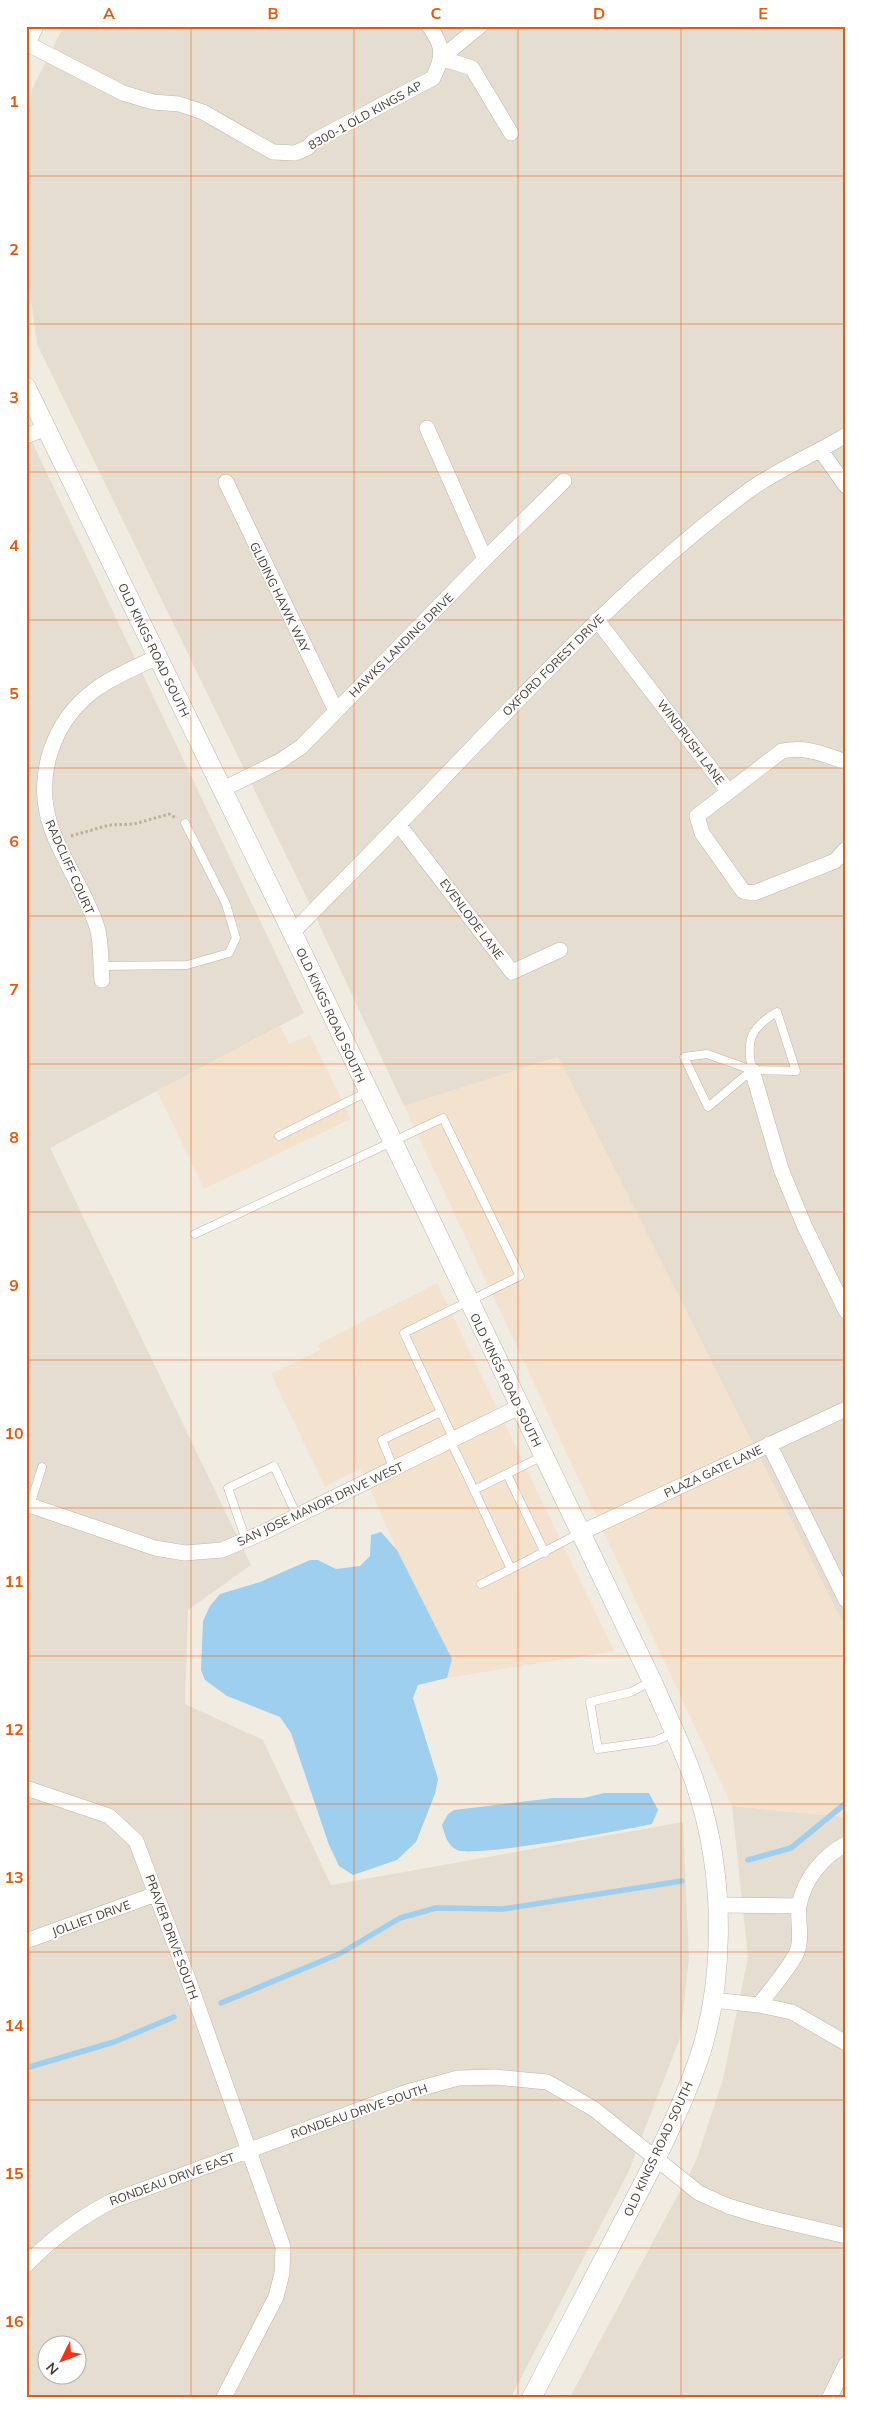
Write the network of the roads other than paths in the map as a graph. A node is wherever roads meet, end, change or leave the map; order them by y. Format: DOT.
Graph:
graph roads {
  1 [pos="34,26"];
  2 [pos="429,26"];
  3 [pos="480,26"];
  4 [pos="26,43"];
  5 [pos="442,58"];
  6 [pos="511,133"];
  7 [pos="26,387"];
  8 [pos="46,428"];
  9 [pos="427,428"];
  10 [pos="846,435"];
  11 [pos="26,436"];
  12 [pos="821,450"];
  13 [pos="564,481"];
  14 [pos="226,482"];
  15 [pos="846,486"];
  16 [pos="485,559"];
  17 [pos="597,620"];
  18 [pos="157,657"];
  19 [pos="336,711"];
  20 [pos="846,762"];
  21 [pos="222,789"];
  22 [pos="728,791"];
  23 [pos="185,823"];
  24 [pos="399,825"];
  25 [pos="846,849"];
  26 [pos="292,933"];
  27 [pos="560,950"];
  28 [pos="101,973"];
  29 [pos="752,1070"];
  30 [pos="367,1092"];
  31 [pos="279,1136"];
  32 [pos="392,1142"];
  33 [pos="196,1234"];
  34 [pos="468,1302"];
  35 [pos="846,1311"];
  36 [pos="519,1407"];
  37 [pos="846,1408"];
  38 [pos="441,1412"];
  39 [pos="453,1441"];
  40 [pos="769,1444"];
  41 [pos="543,1456"];
  42 [pos="42,1467"];
  43 [pos="394,1469"];
  44 [pos="507,1474"];
  45 [pos="474,1490"];
  46 [pos="28,1504"];
  47 [pos="297,1516"];
  48 [pos="580,1532"];
  49 [pos="246,1540"];
  50 [pos="545,1553"];
  51 [pos="512,1569"];
  52 [pos="481,1584"];
  53 [pos="846,1600"];
  54 [pos="652,1681"];
  55 [pos="675,1732"];
  56 [pos="26,1788"];
  57 [pos="846,1844"];
  58 [pos="156,1894"];
  59 [pos="717,1905"];
  60 [pos="800,1906"];
  61 [pos="26,1941"];
  62 [pos="712,2000"];
  63 [pos="760,2005"];
  64 [pos="846,2043"];
  65 [pos="249,2150"];
  66 [pos="656,2159"];
  67 [pos="846,2236"];
  68 [pos="26,2265"];
  69 [pos="846,2364"];
  70 [pos="224,2397"];
  71 [pos="532,2397"];
  72 [pos="830,2397"];
  1 -- 4 [label="street"];
  2 -- 5 [label="street"];
  3 -- 5 [label="street"];
  4 -- 5 [label="street, 8300-1 OLD KINGS AP"];
  5 -- 6 [label="street"];
  7 -- 8 [label="street, OLD KINGS ROAD SOUTH"];
  8 -- 11 [label="street"];
  8 -- 18 [label="street, OLD KINGS ROAD SOUTH"];
  9 -- 16 [label="street"];
  10 -- 12 [label="street, OXFORD FOREST DRIVE"];
  12 -- 15 [label="street"];
  12 -- 17 [label="street, OXFORD FOREST DRIVE"];
  13 -- 16 [label="street, HAWKS LANDING DRIVE"];
  14 -- 19 [label="street, GLIDING HAWK WAY"];
  16 -- 19 [label="street, HAWKS LANDING DRIVE"];
  17 -- 22 [label="street, WINDRUSH LANE"];
  17 -- 24 [label="street, OXFORD FOREST DRIVE"];
  18 -- 21 [label="street, OLD KINGS ROAD SOUTH"];
  18 -- 28 [label="street, RADCLIFF COURT"];
  19 -- 21 [label="street, HAWKS LANDING DRIVE"];
  20 -- 22 [label="street"];
  21 -- 26 [label="street, OLD KINGS ROAD SOUTH"];
  22 -- 25 [label="street, WINDRUSH LANE"];
  23 -- 28 [label="lane"];
  24 -- 26 [label="street, OXFORD FOREST DRIVE"];
  24 -- 27 [label="street, EVENLODE LANE"];
  26 -- 30 [label="street, OLD KINGS ROAD SOUTH"];
  29 -- 29 [label="lane"];
  29 -- 29 [label="lane"];
  29 -- 35 [label="street"];
  30 -- 31 [label="lane"];
  30 -- 32 [label="street, OLD KINGS ROAD SOUTH"];
  32 -- 33 [label="lane"];
  32 -- 34 [label="street, OLD KINGS ROAD SOUTH"];
  32 -- 34 [label="lane"];
  34 -- 36 [label="street, OLD KINGS ROAD SOUTH"];
  34 -- 38 [label="lane"];
  36 -- 39 [label="street, SAN JOSE MANOR DRIVE WEST"];
  36 -- 41 [label="street, OLD KINGS ROAD SOUTH"];
  37 -- 40 [label="street, PLAZA GATE LANE"];
  38 -- 39 [label="lane"];
  38 -- 43 [label="lane"];
  39 -- 43 [label="street, SAN JOSE MANOR DRIVE WEST"];
  39 -- 45 [label="lane"];
  40 -- 48 [label="street, PLAZA GATE LANE"];
  40 -- 53 [label="street"];
  41 -- 44 [label="lane"];
  41 -- 48 [label="street, OLD KINGS ROAD SOUTH"];
  42 -- 46 [label="lane"];
  43 -- 47 [label="street, SAN JOSE MANOR DRIVE WEST"];
  44 -- 45 [label="lane"];
  44 -- 50 [label="lane"];
  45 -- 51 [label="lane"];
  46 -- 49 [label="street, SAN JOSE MANOR DRIVE WEST"];
  47 -- 49 [label="street, SAN JOSE MANOR DRIVE WEST"];
  47 -- 49 [label="lane"];
  48 -- 50 [label="lane"];
  48 -- 54 [label="street, OLD KINGS ROAD SOUTH"];
  50 -- 51 [label="lane"];
  51 -- 52 [label="lane"];
  54 -- 55 [label="street, OLD KINGS ROAD SOUTH"];
  54 -- 55 [label="lane"];
  55 -- 59 [label="street, OLD KINGS ROAD SOUTH"];
  56 -- 58 [label="street, PRAVER DRIVE SOUTH"];
  57 -- 60 [label="street"];
  58 -- 61 [label="street, JOLLIET DRIVE"];
  58 -- 65 [label="street, PRAVER DRIVE SOUTH"];
  59 -- 60 [label="street"];
  59 -- 62 [label="street, OLD KINGS ROAD SOUTH"];
  60 -- 63 [label="street"];
  62 -- 63 [label="street"];
  62 -- 66 [label="street, OLD KINGS ROAD SOUTH"];
  63 -- 64 [label="street"];
  65 -- 66 [label="street, RONDEAU DRIVE SOUTH"];
  65 -- 68 [label="street, RONDEAU DRIVE EAST"];
  65 -- 70 [label="street, PRAVER DRIVE SOUTH"];
  66 -- 67 [label="street, RONDEAU DRIVE SOUTH"];
  66 -- 71 [label="street, OLD KINGS ROAD SOUTH"];
  69 -- 72 [label="street"];
}
